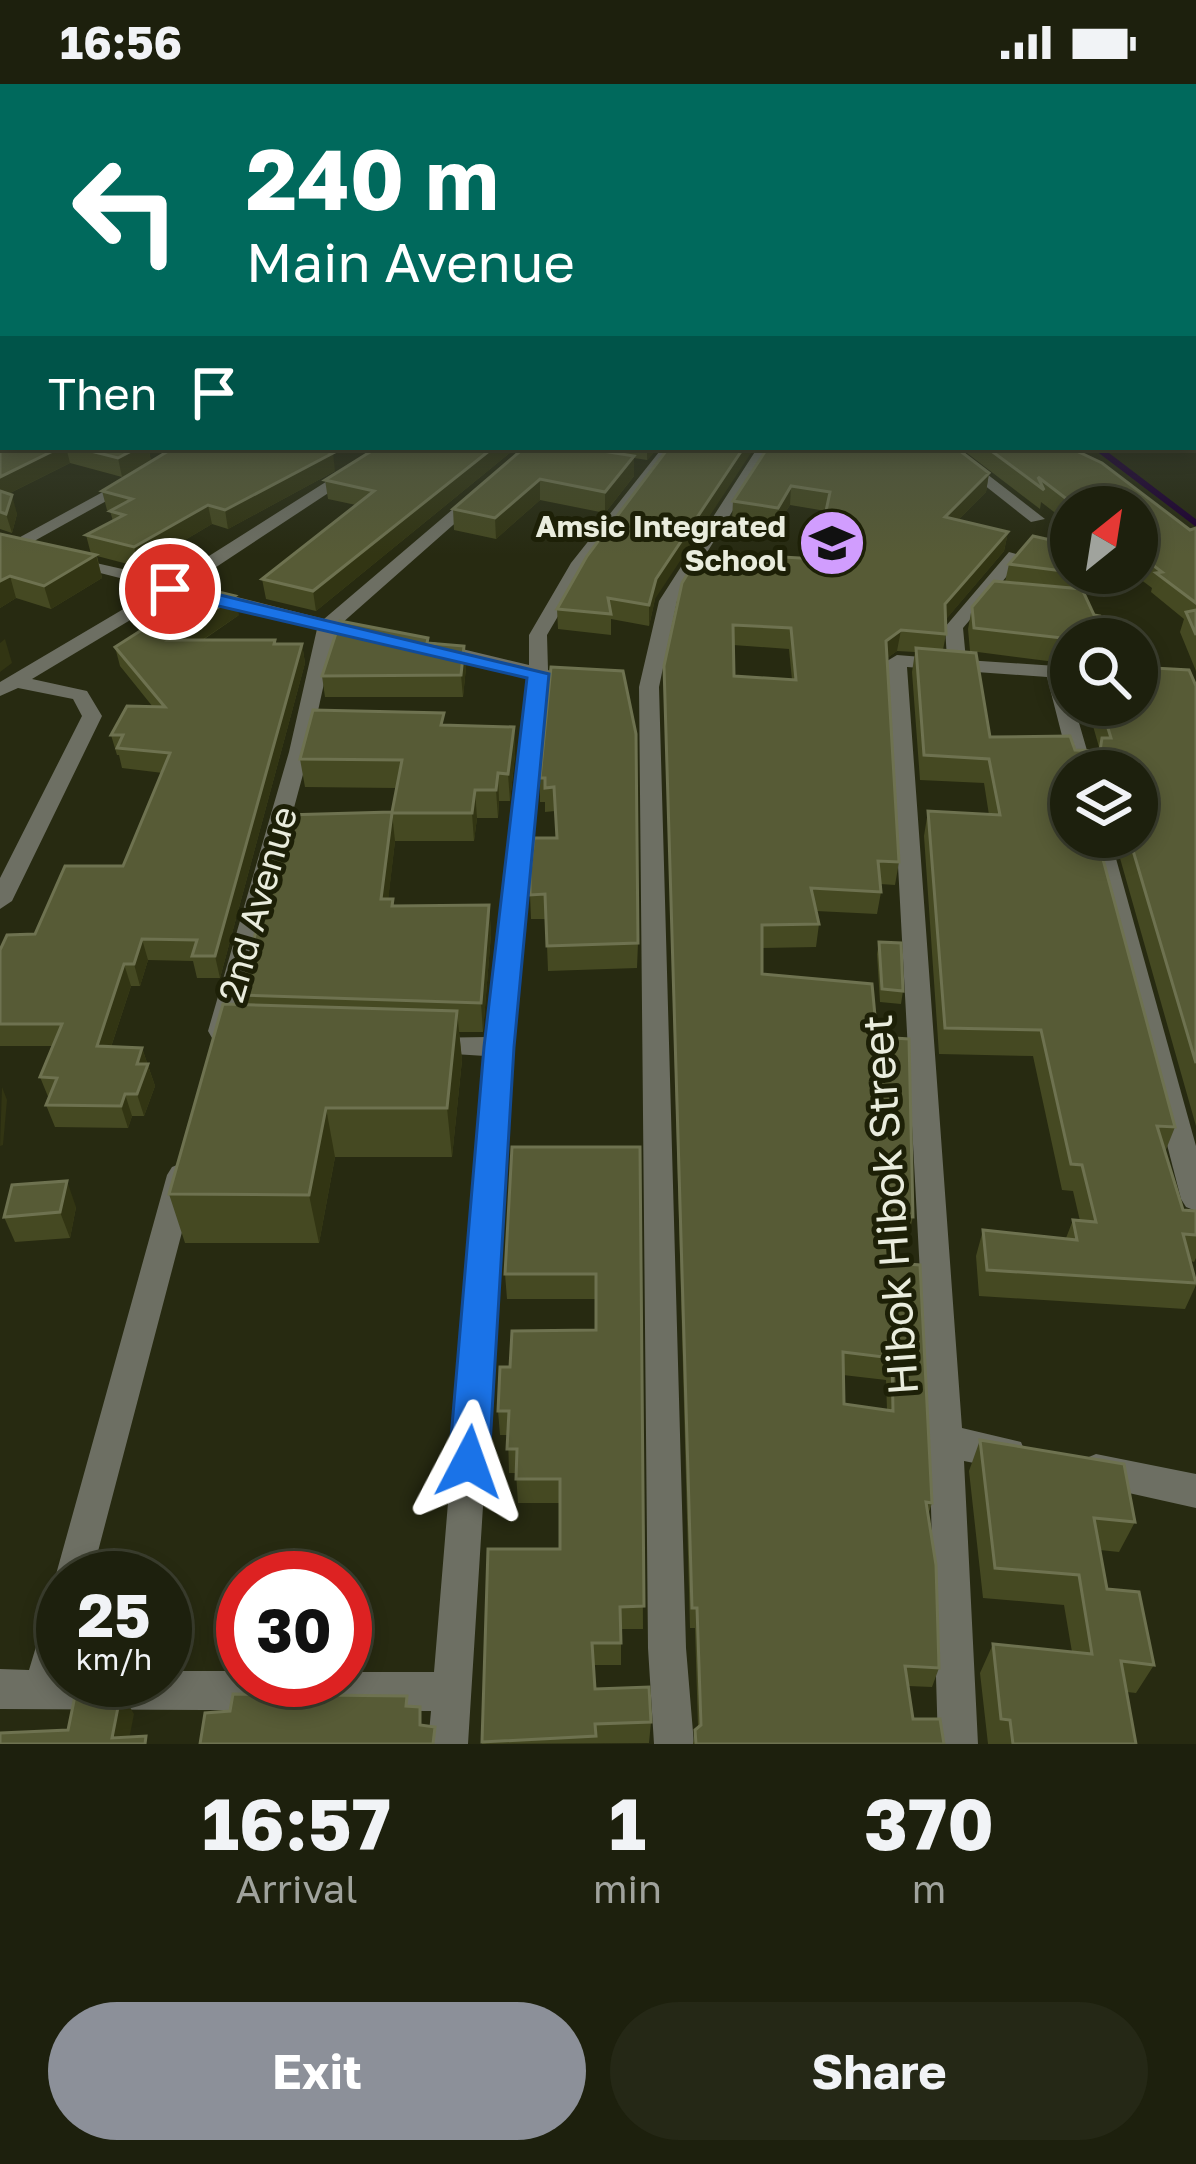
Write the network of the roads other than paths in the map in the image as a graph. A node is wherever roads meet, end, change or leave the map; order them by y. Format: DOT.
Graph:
graph roads {
  1 [pos="386,450"];
  2 [pos="667,450"];
  3 [pos="763,450"];
  4 [pos="947,450"];
  5 [pos="138,479"];
  6 [pos="496,480"];
  7 [pos="1037,519"];
  8 [pos="10,542"];
  9 [pos="0,555"];
  10 [pos="1015,556"];
  11 [pos="170,589"];
  12 [pos="982,593"];
  13 [pos="1004,596"];
  14 [pos="339,628"];
  15 [pos="421,646"];
  16 [pos="957,664"];
  17 [pos="1050,672"];
  18 [pos="538,674"];
  19 [pos="583,680"];
  20 [pos="7,685"];
  21 [pos="1105,858"];
  22 [pos="0,901"];
  23 [pos="406,1044"];
  24 [pos="225,1045"];
  25 [pos="499,1047"];
  26 [pos="189,1150"];
  27 [pos="1196,1199"];
  28 [pos="946,1441"];
  29 [pos="1196,1491"];
  30 [pos="80,1551"];
  31 [pos="36,1688"];
  32 [pos="0,1689"];
  33 [pos="192,1689"];
  34 [pos="453,1692"];
  35 [pos="448,1744"];
  36 [pos="674,1744"];
  37 [pos="958,1744"];
  1 -- 11 [label="street"];
  2 -- 18 [label="street"];
  3 -- 36 [label="street"];
  4 -- 7 [label="street"];
  5 -- 8 [label="street"];
  6 -- 14 [label="street"];
  8 -- 9 [label="street"];
  8 -- 11 [label="street"];
  10 -- 12 [label="street"];
  11 -- 14 [label="street"];
  11 -- 20 [label="street"];
  12 -- 13 [label="street"];
  12 -- 16 [label="street"];
  14 -- 24 [label="street, 2nd Avenue"];
  15 -- 18 [label="street"];
  16 -- 17 [label="street"];
  16 -- 28 [label="street, Hibok Hibok Street"];
  18 -- 19 [label="street"];
  18 -- 25 [label="street"];
  20 -- 22 [label="street"];
  21 -- 27 [label="street"];
  23 -- 25 [label="street"];
  25 -- 34 [label="street"];
  26 -- 30 [label="street"];
  28 -- 29 [label="street"];
  28 -- 37 [label="street, Hibok Hibok Street"];
  31 -- 32 [label="street"];
  33 -- 34 [label="street"];
  34 -- 35 [label="street"];
}
